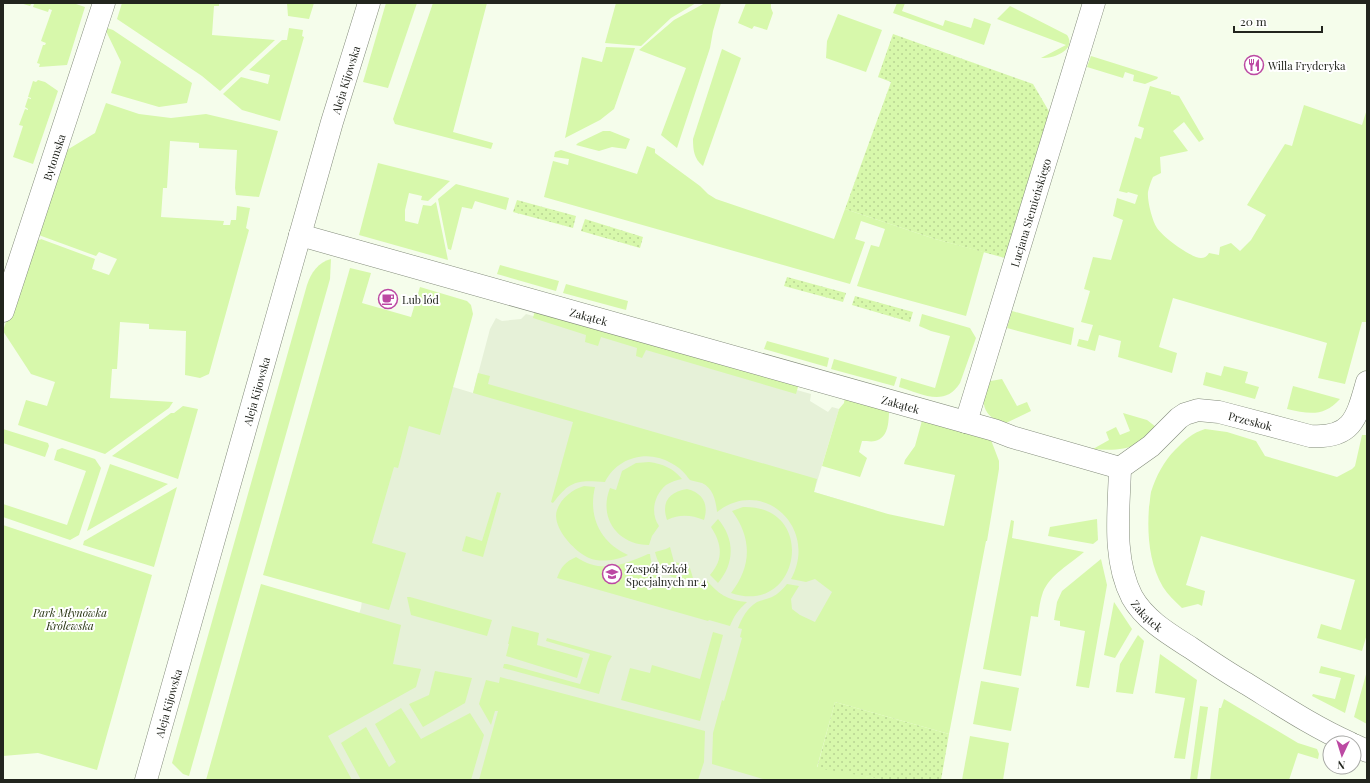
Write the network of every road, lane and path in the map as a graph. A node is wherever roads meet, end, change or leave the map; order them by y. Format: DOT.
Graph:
graph roads {
  1 [pos="104,3"];
  2 [pos="369,3"];
  3 [pos="1094,3"];
  4 [pos="300,235"];
  5 [pos="3,311"];
  6 [pos="1367,382"];
  7 [pos="966,422"];
  8 [pos="1120,468"];
  9 [pos="1334,735"];
  10 [pos="146,780"];
  1 -- 5 [label="street, Bytomska"];
  2 -- 4 [label="street, Aleja Kijowska"];
  3 -- 7 [label="street, Lucjana Siemieńskiego"];
  4 -- 7 [label="street, Zakątek"];
  4 -- 10 [label="street, Aleja Kijowska"];
  6 -- 8 [label="street, Przeskok"];
  7 -- 8 [label="street, Zakątek"];
  8 -- 9 [label="street, Zakątek"];
}
